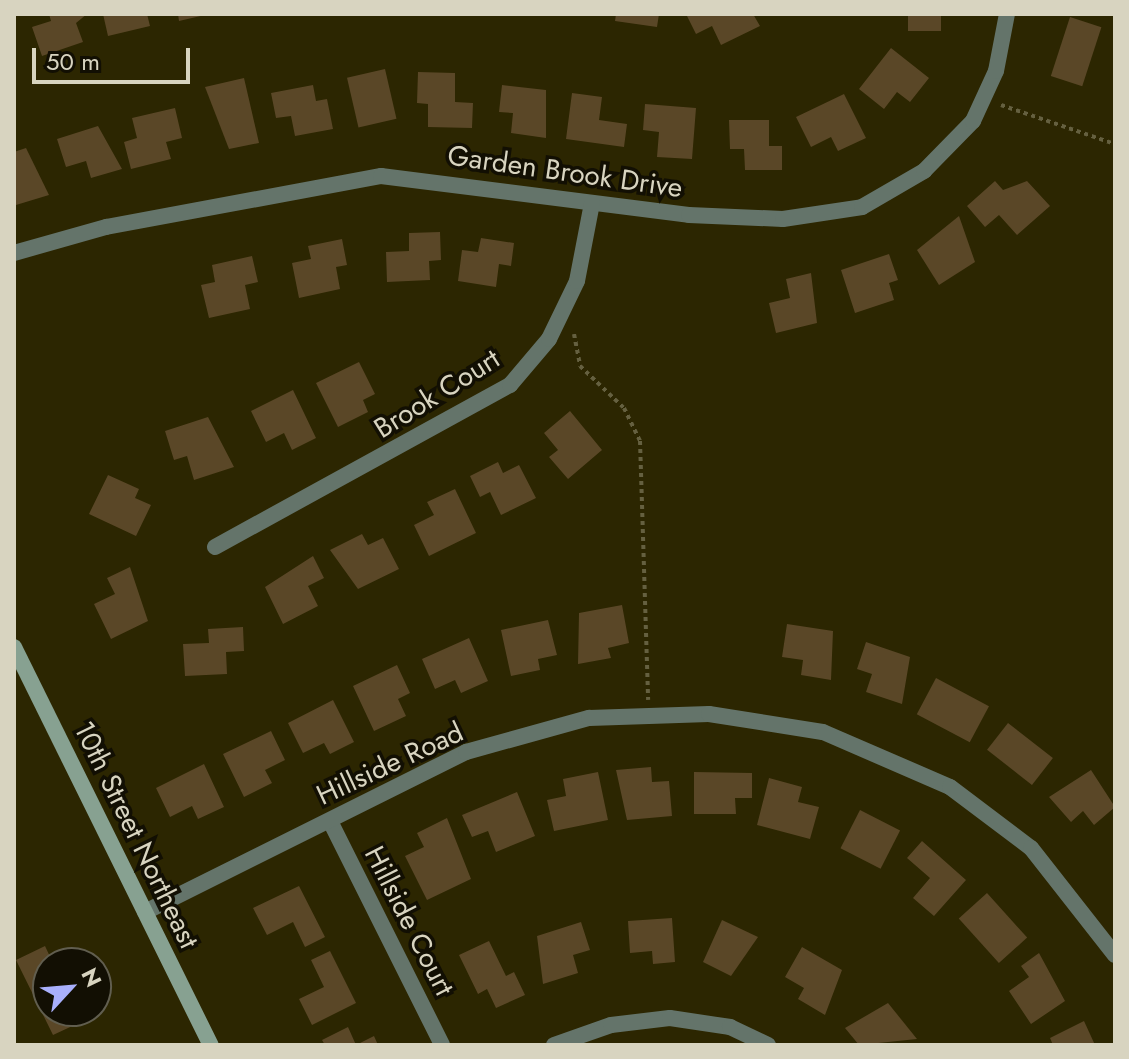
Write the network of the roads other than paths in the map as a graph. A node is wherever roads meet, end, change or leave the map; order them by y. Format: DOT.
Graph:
graph roads {
  1 [pos="1007,14"];
  2 [pos="592,203"];
  3 [pos="14,253"];
  4 [pos="215,547"];
  5 [pos="14,647"];
  6 [pos="330,821"];
  7 [pos="145,912"];
  8 [pos="1115,955"];
  9 [pos="211,1045"];
  10 [pos="442,1045"];
  11 [pos="554,1045"];
  12 [pos="768,1045"];
  1 -- 2 [label="street, Garden Brook Drive"];
  2 -- 3 [label="street, Garden Brook Drive"];
  2 -- 4 [label="street, Brook Court"];
  5 -- 7 [label="street, 10th Street Northeast"];
  6 -- 7 [label="street, Hillside Road"];
  6 -- 8 [label="street, Hillside Road"];
  6 -- 10 [label="street, Hillside Court"];
  7 -- 9 [label="street, 10th Street Northeast"];
  11 -- 12 [label="street"];
}
